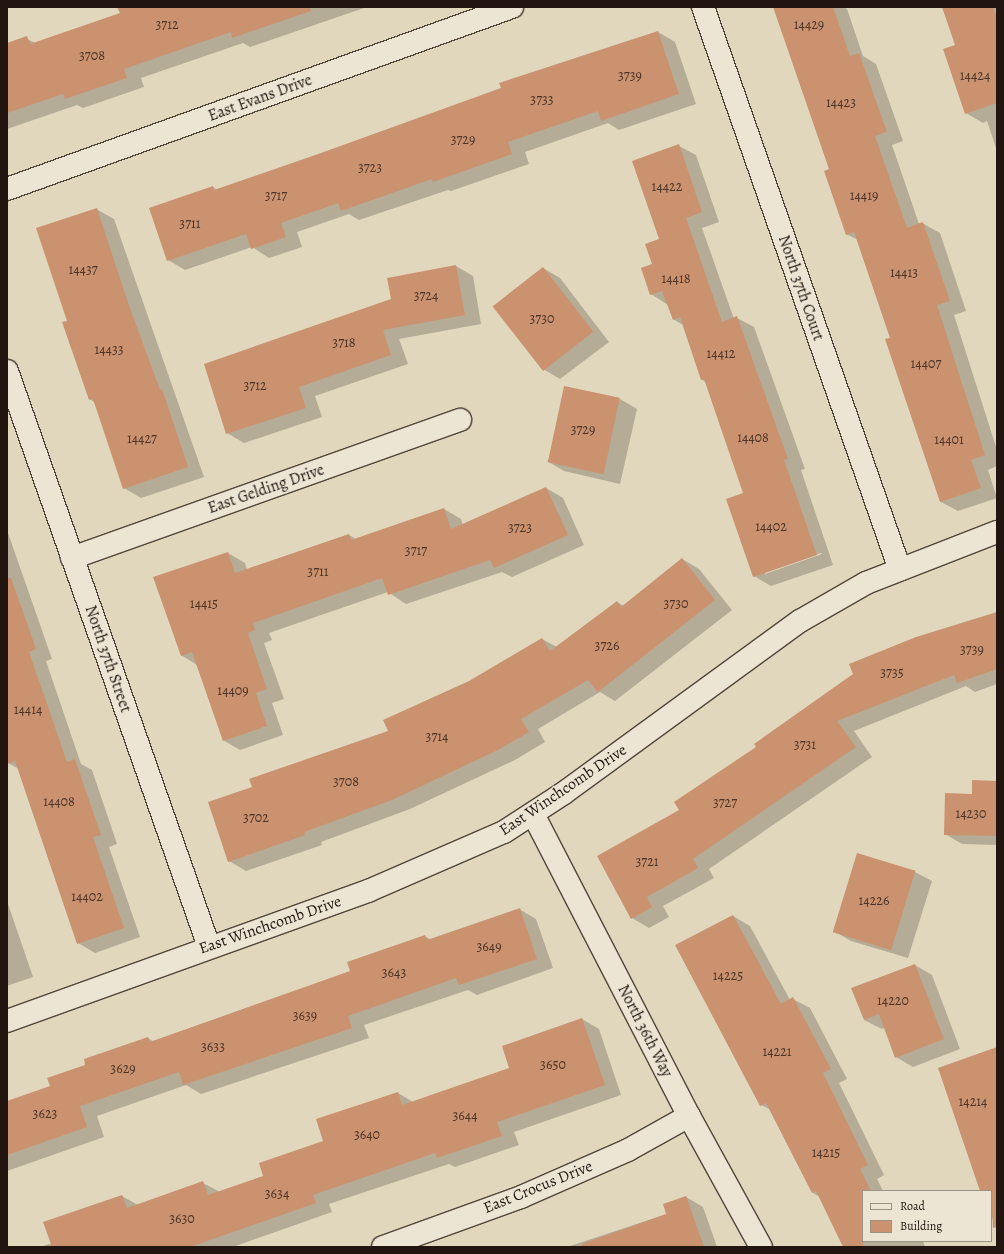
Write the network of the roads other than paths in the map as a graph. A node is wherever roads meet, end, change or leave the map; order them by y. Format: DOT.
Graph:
graph roads {
  1 [pos="512,7"];
  2 [pos="703,7"];
  3 [pos="7,189"];
  4 [pos="7,371"];
  5 [pos="460,420"];
  6 [pos="997,532"];
  7 [pos="72,558"];
  8 [pos="900,570"];
  9 [pos="532,814"];
  10 [pos="209,946"];
  11 [pos="7,1021"];
  12 [pos="689,1116"];
  13 [pos="383,1247"];
  14 [pos="761,1247"];
  1 -- 3 [label="street, East Evans Drive"];
  2 -- 8 [label="street, North 37th Court"];
  4 -- 7 [label="street, North 37th Street"];
  5 -- 7 [label="street, East Gelding Drive"];
  6 -- 8 [label="street, East Winchcomb Drive"];
  7 -- 10 [label="street, North 37th Street"];
  8 -- 9 [label="street, East Winchcomb Drive"];
  9 -- 10 [label="street, East Winchcomb Drive"];
  9 -- 12 [label="street, North 36th Way"];
  10 -- 11 [label="street, East Winchcomb Drive"];
  12 -- 13 [label="street, East Crocus Drive"];
  12 -- 14 [label="street, North 36th Way"];
}
